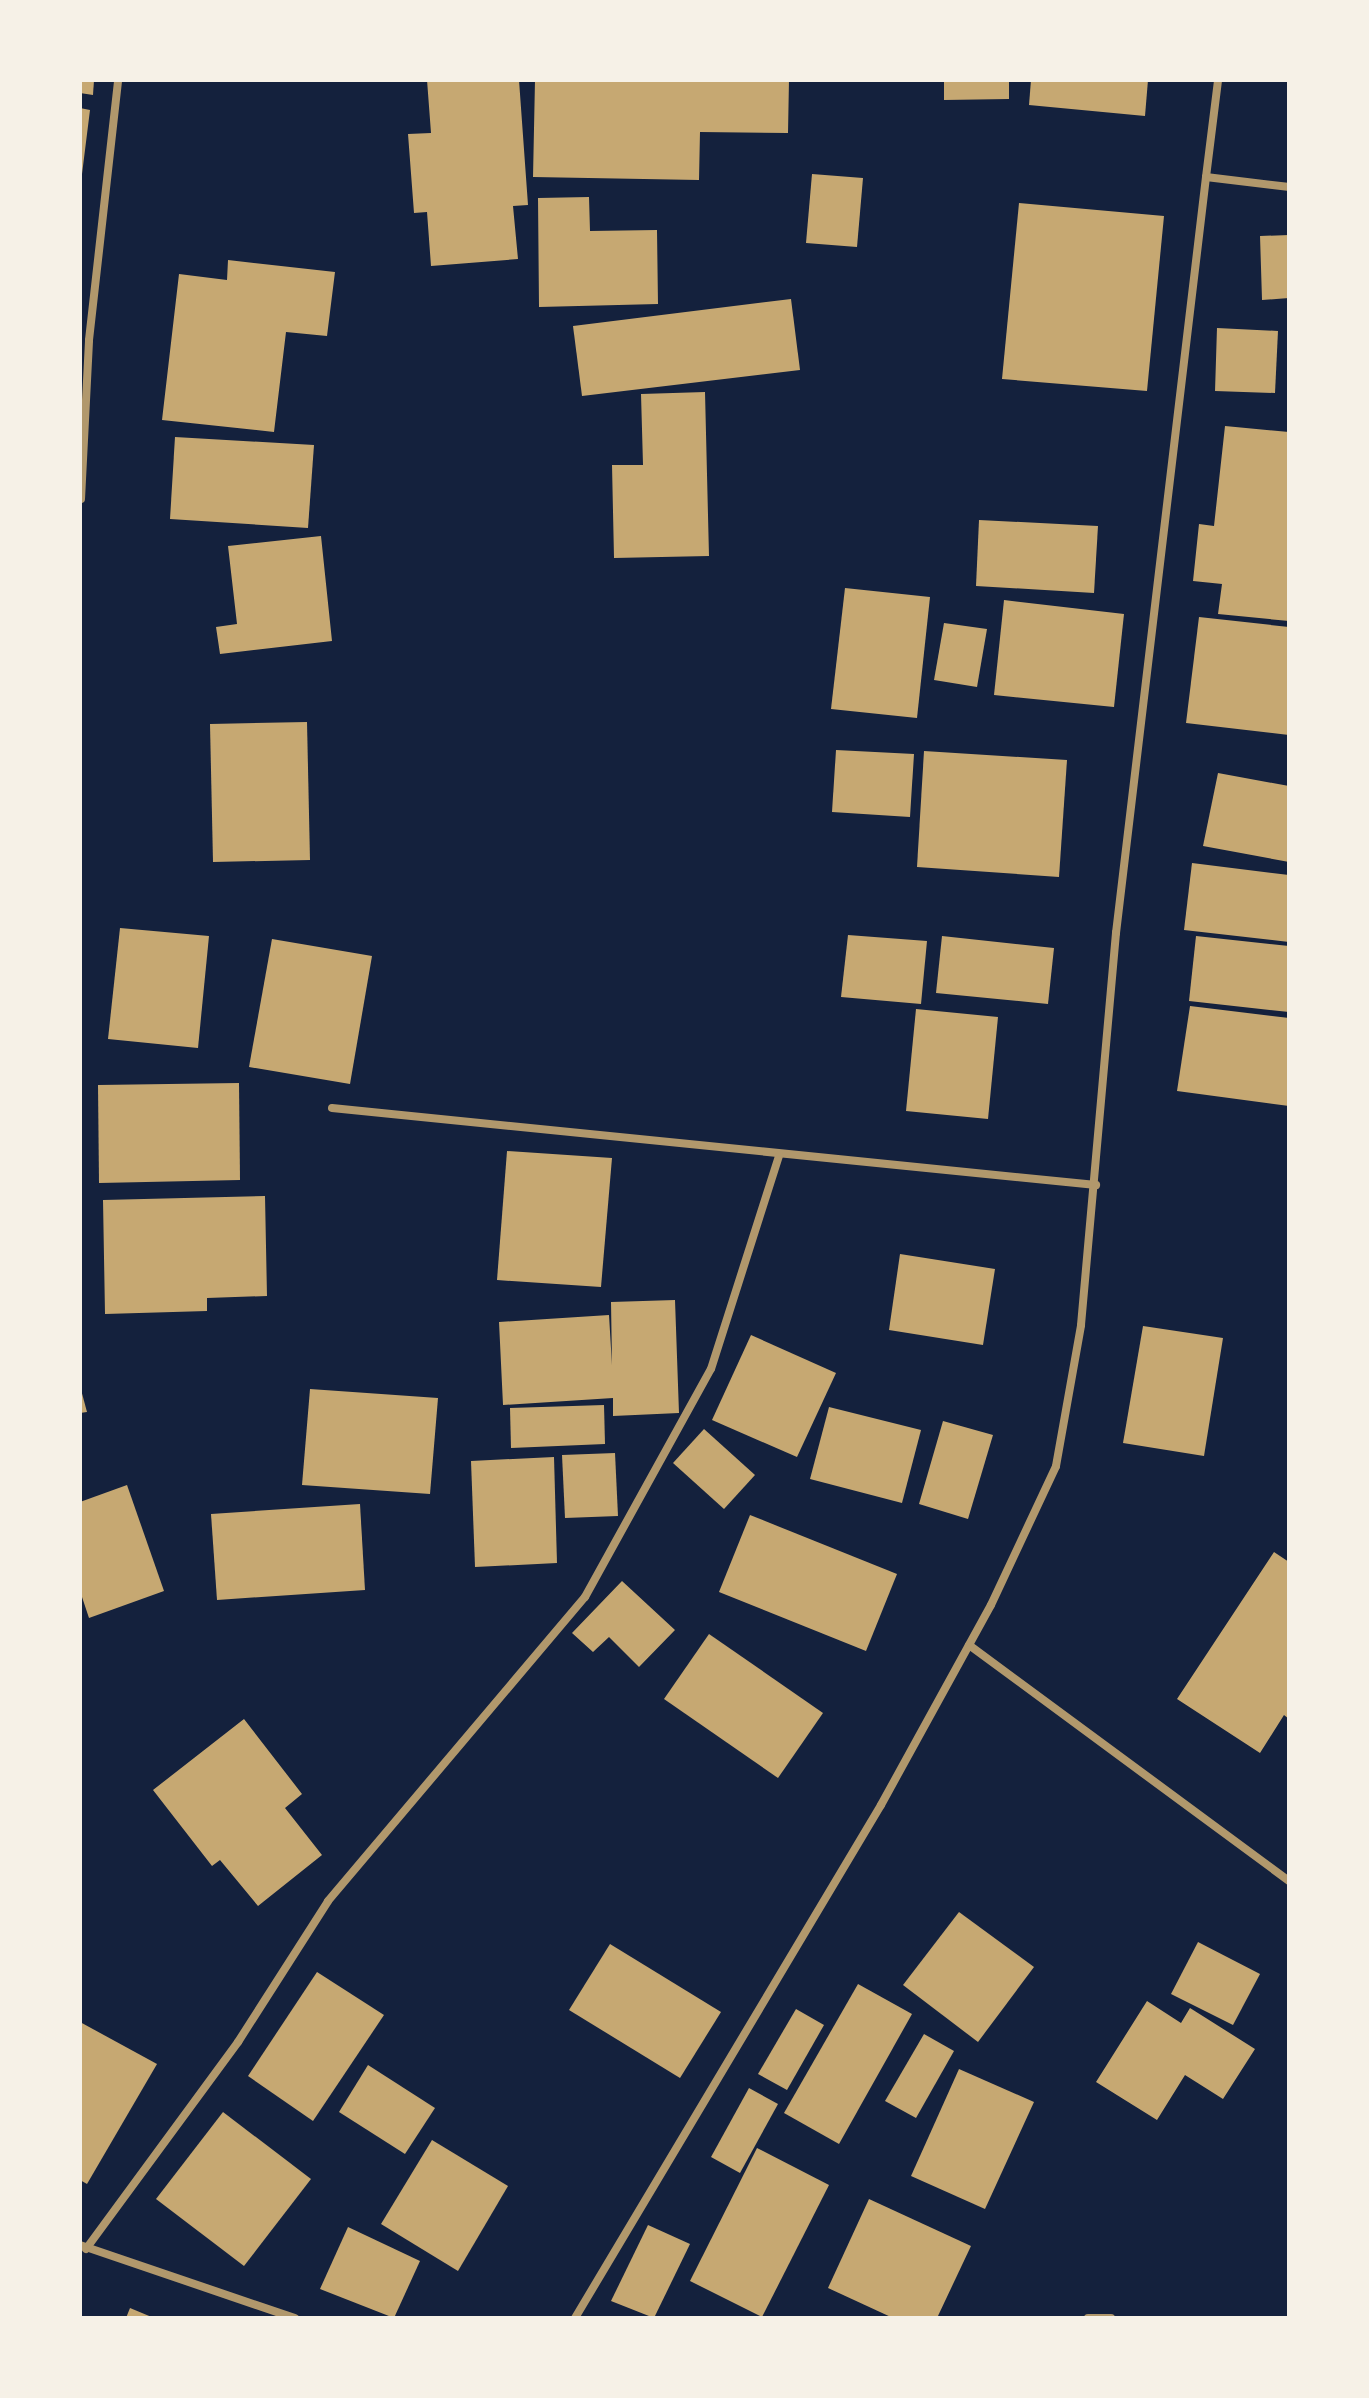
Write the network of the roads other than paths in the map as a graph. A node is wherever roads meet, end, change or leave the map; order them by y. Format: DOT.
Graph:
graph roads {
  1 [pos="118,80"];
  2 [pos="1218,80"];
  3 [pos="1206,177"];
  4 [pos="1289,187"];
  5 [pos="81,499"];
  6 [pos="332,1108"];
  7 [pos="779,1156"];
  8 [pos="1096,1185"];
  9 [pos="969,1645"];
  10 [pos="1289,1881"];
  11 [pos="83,2247"];
  12 [pos="295,2318"];
  13 [pos="575,2318"];
  14 [pos="1088,2318"];
  15 [pos="1111,2318"];
  1 -- 5 [label="street"];
  2 -- 3 [label="street"];
  3 -- 4 [label="street"];
  3 -- 8 [label="street"];
  6 -- 7 [label="street"];
  7 -- 8 [label="street"];
  7 -- 11 [label="street"];
  8 -- 9 [label="street"];
  9 -- 10 [label="street"];
  9 -- 13 [label="street"];
  11 -- 12 [label="street"];
  14 -- 15 [label="street"];
}
